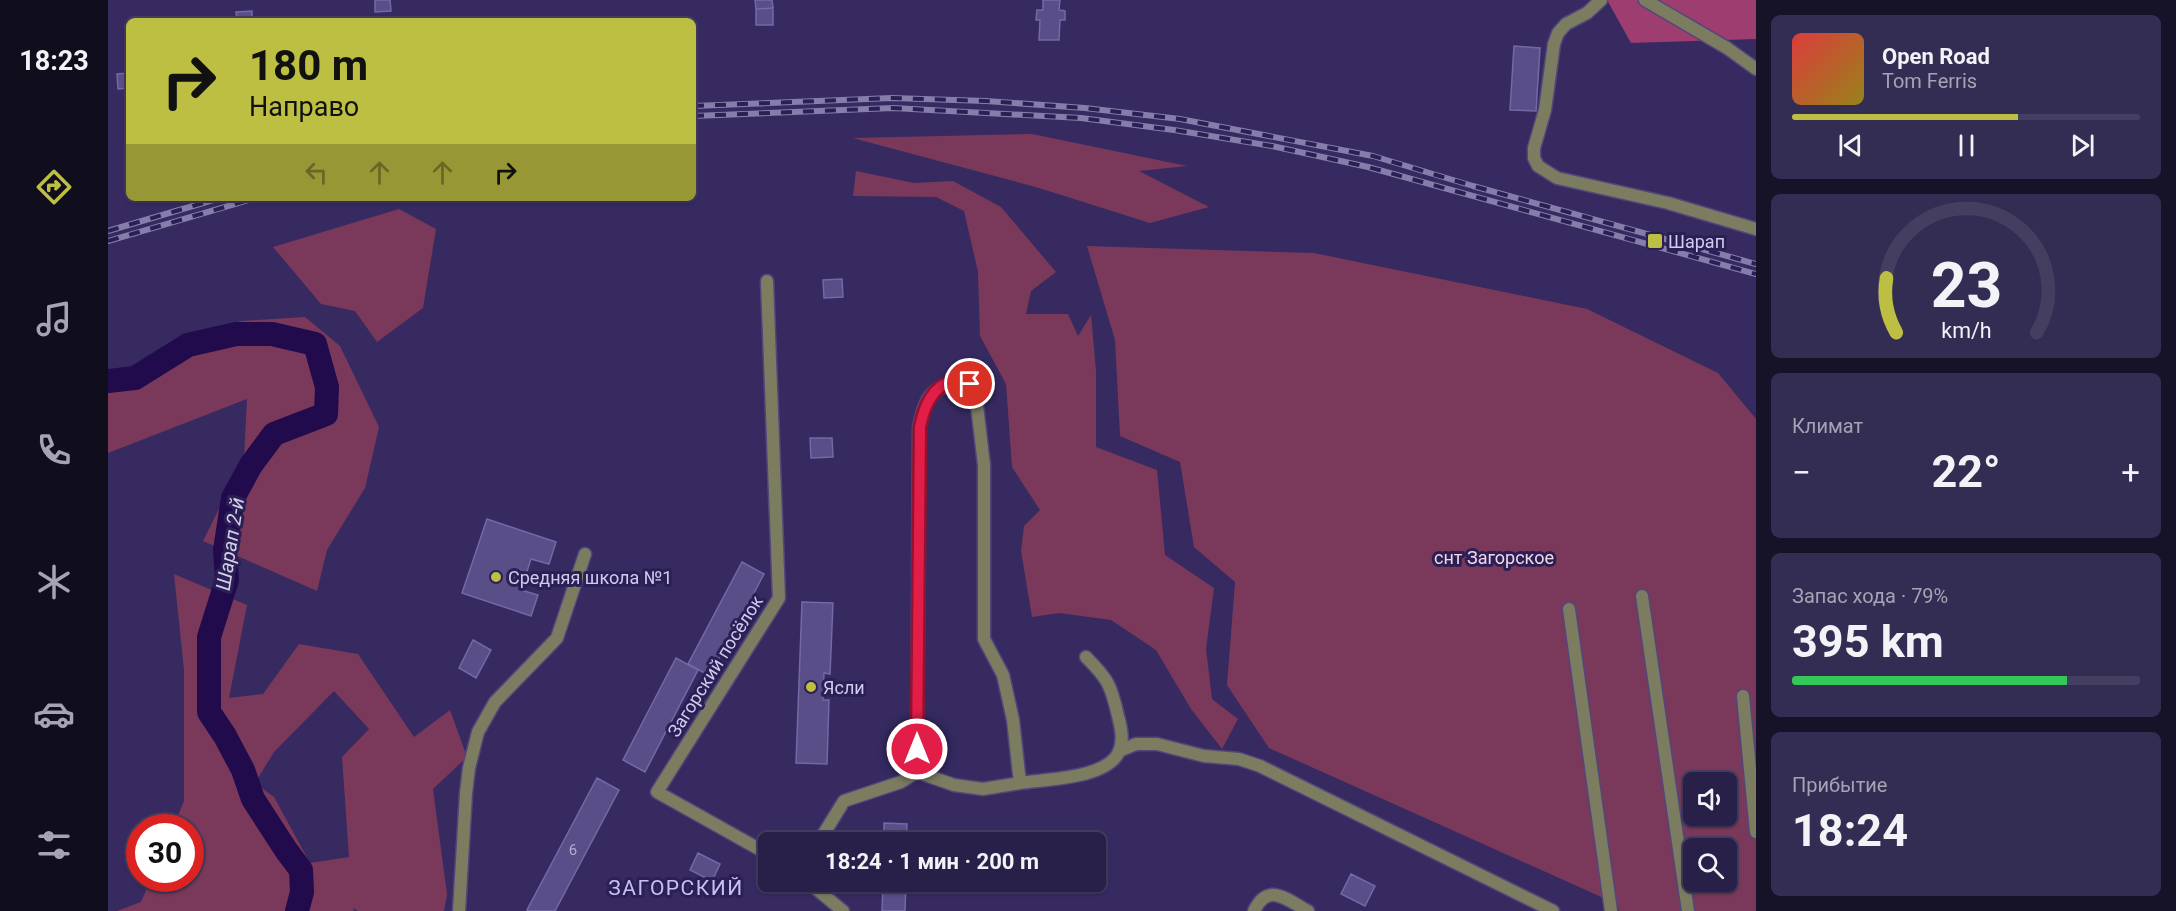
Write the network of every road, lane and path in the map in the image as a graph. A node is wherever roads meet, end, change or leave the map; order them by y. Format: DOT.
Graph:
graph roads {
  1 [pos="1601,0"];
  2 [pos="1645,0"];
  3 [pos="1756,69"];
  4 [pos="1756,228"];
  5 [pos="767,281"];
  6 [pos="585,554"];
  7 [pos="1642,596"];
  8 [pos="1569,609"];
  9 [pos="1086,657"];
  10 [pos="1743,696"];
  11 [pos="1119,751"];
  12 [pos="917,772"];
  13 [pos="1020,783"];
  14 [pos="825,832"];
  15 [pos="1756,832"];
  16 [pos="758,848"];
  17 [pos="824,892"];
  18 [pos="459,911"];
  19 [pos="843,911"];
  20 [pos="1254,911"];
  21 [pos="1308,911"];
  22 [pos="1553,911"];
  23 [pos="1611,911"];
  24 [pos="1688,911"];
  1 -- 4 [label="street"];
  2 -- 3 [label="street"];
  5 -- 16 [label="street, Загорский посёлок"];
  6 -- 18 [label="street"];
  7 -- 24 [label="street"];
  8 -- 23 [label="street"];
  9 -- 11 [label="street"];
  10 -- 15 [label="street"];
  11 -- 13 [label="street"];
  11 -- 22 [label="street"];
  12 -- 13 [label="street"];
  12 -- 13 [label="street"];
  12 -- 14 [label="street"];
  17 -- 19 [label="street"];
  20 -- 21 [label="street"];
}
